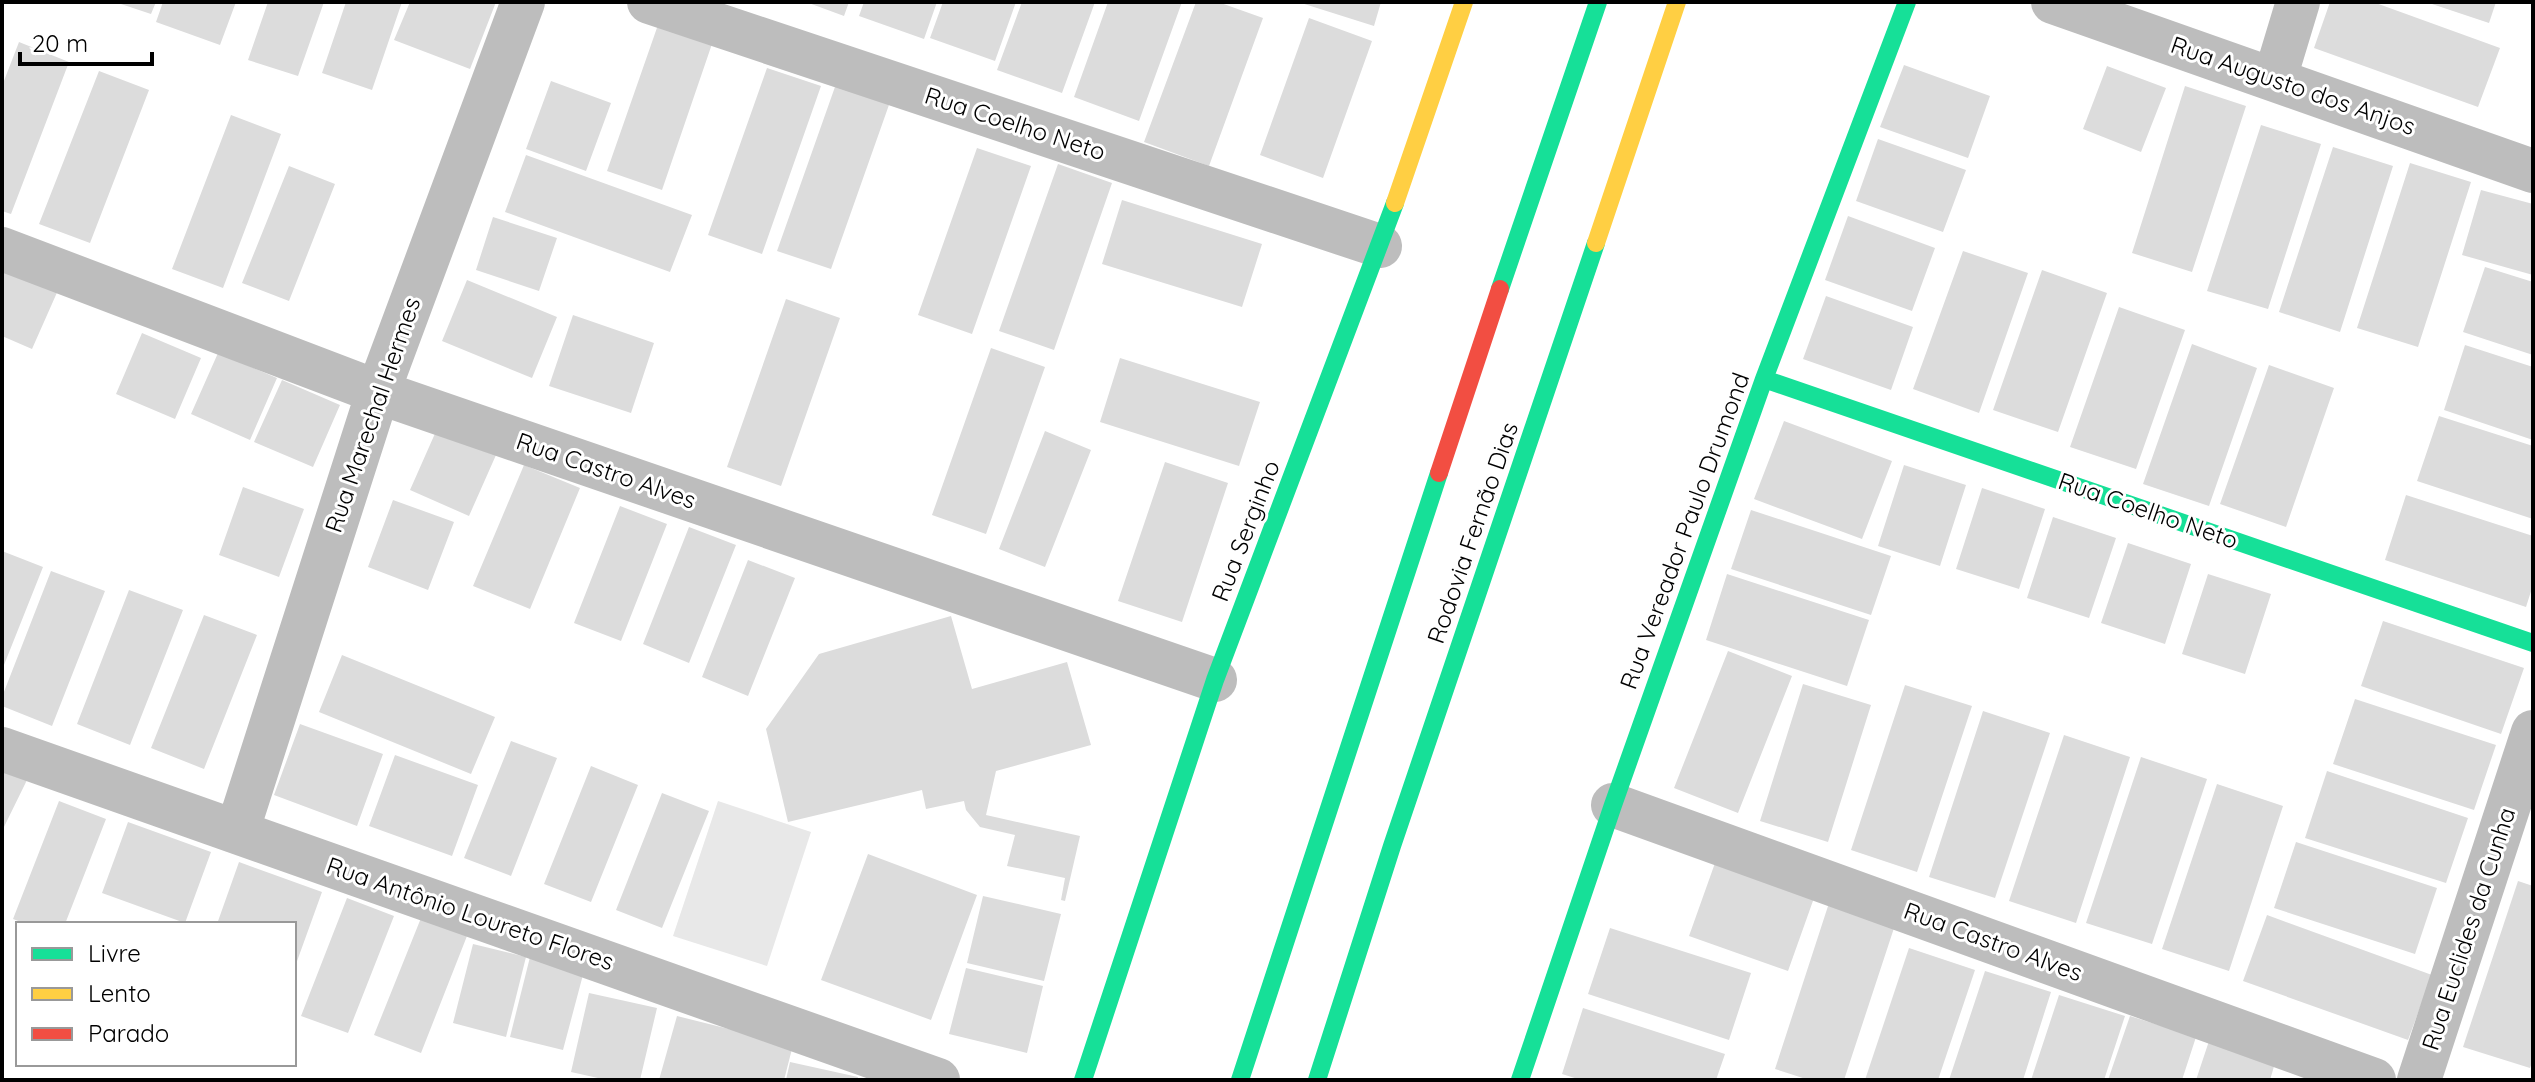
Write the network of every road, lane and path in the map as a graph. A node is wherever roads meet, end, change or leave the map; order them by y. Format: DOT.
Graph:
graph roads {
  1 [pos="523,2"];
  2 [pos="649,2"];
  3 [pos="1464,2"];
  4 [pos="1598,2"];
  5 [pos="1677,2"];
  6 [pos="1907,2"];
  7 [pos="2053,2"];
  8 [pos="2298,2"];
  9 [pos="2275,78"];
  10 [pos="2533,171"];
  11 [pos="1380,246"];
  12 [pos="2,249"];
  13 [pos="1764,379"];
  14 [pos="378,392"];
  15 [pos="2533,643"];
  16 [pos="1215,680"];
  17 [pos="2533,732"];
  18 [pos="2,749"];
  19 [pos="1613,805"];
  20 [pos="237,832"];
  21 [pos="938,1080"];
  22 [pos="1083,1080"];
  23 [pos="1240,1080"];
  24 [pos="1317,1080"];
  25 [pos="1520,1080"];
  26 [pos="2374,1080"];
  27 [pos="2419,1080"];
  1 -- 14 [label="street, Rua Marechal Hermes"];
  2 -- 11 [label="street, Rua Coelho Neto"];
  3 -- 11 [label="main road, Rua Serginho"];
  4 -- 23 [label="main road, Rodovia Fernão Dias"];
  5 -- 24 [label="main road, Rodovia Fernão Dias"];
  6 -- 13 [label="main road, Rua Vereador Paulo Drumond"];
  7 -- 9 [label="street, Rua Augusto dos Anjos"];
  8 -- 9 [label="street"];
  9 -- 10 [label="street, Rua Augusto dos Anjos"];
  11 -- 16 [label="main road, Rua Serginho"];
  12 -- 14 [label="street, Rua Castro Alves"];
  13 -- 15 [label="main road, Rua Coelho Neto"];
  13 -- 19 [label="main road, Rua Vereador Paulo Drumond"];
  14 -- 16 [label="street, Rua Castro Alves"];
  14 -- 20 [label="street, Rua Marechal Hermes"];
  16 -- 22 [label="main road, Rua Serginho"];
  17 -- 27 [label="street, Rua Euclides da Cunha"];
  18 -- 20 [label="street, Rua Antônio Loureto Flores"];
  19 -- 25 [label="main road, Rua Vereador Paulo Drumond"];
  19 -- 26 [label="street, Rua Castro Alves"];
  20 -- 21 [label="street, Rua Antônio Loureto Flores"];
}
